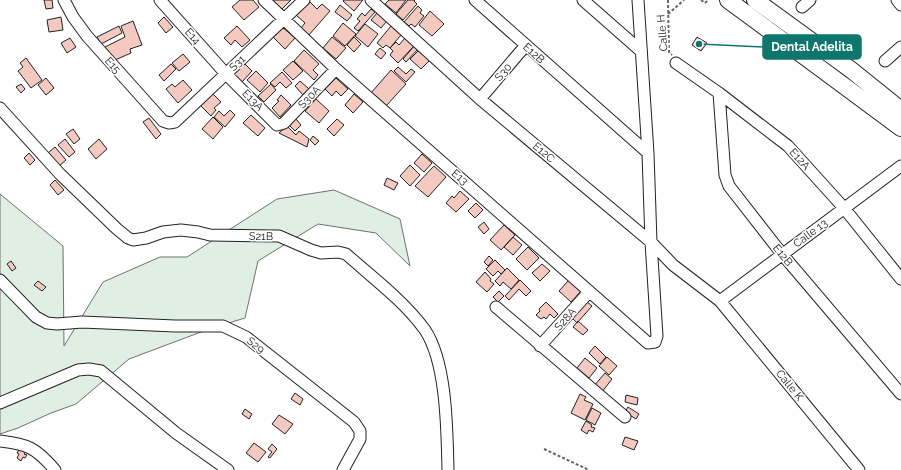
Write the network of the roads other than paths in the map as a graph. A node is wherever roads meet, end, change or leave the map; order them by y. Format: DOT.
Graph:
graph roads {
  1 [pos="64,0"];
  2 [pos="160,0"];
  3 [pos="264,0"];
  4 [pos="304,0"];
  5 [pos="371,0"];
  6 [pos="475,0"];
  7 [pos="583,0"];
  8 [pos="638,0"];
  9 [pos="728,0"];
  10 [pos="756,0"];
  11 [pos="897,0"];
  12 [pos="901,5"];
  13 [pos="284,20"];
  14 [pos="526,45"];
  15 [pos="901,47"];
  16 [pos="641,51"];
  17 [pos="886,61"];
  18 [pos="676,63"];
  19 [pos="336,69"];
  20 [pos="226,74"];
  21 [pos="719,93"];
  22 [pos="480,99"];
  23 [pos="0,108"];
  24 [pos="901,110"];
  25 [pos="169,123"];
  26 [pos="280,124"];
  27 [pos="901,128"];
  28 [pos="648,153"];
  29 [pos="901,166"];
  30 [pos="844,208"];
  31 [pos="651,242"];
  32 [pos="782,254"];
  33 [pos="901,279"];
  34 [pos="0,280"];
  35 [pos="589,292"];
  36 [pos="720,301"];
  37 [pos="496,307"];
  38 [pos="540,346"];
  39 [pos="901,394"];
  40 [pos="0,403"];
  41 [pos="625,417"];
  42 [pos="0,441"];
  43 [pos="55,470"];
  44 [pos="228,470"];
  45 [pos="343,470"];
  46 [pos="448,470"];
  47 [pos="859,470"];
  1 -- 25 [label="street, E15"];
  2 -- 20 [label="street, E14"];
  3 -- 13 [label="street, E13"];
  4 -- 13 [label="street, S31"];
  5 -- 22 [label="street, E12C"];
  6 -- 14 [label="street, E12B"];
  7 -- 16 [label="street"];
  8 -- 16 [label="street"];
  9 -- 27 [label="highway"];
  10 -- 24 [label="highway"];
  11 -- 12 [label="street"];
  13 -- 19 [label="street, E13"];
  13 -- 20 [label="street, S31"];
  14 -- 22 [label="street, S30"];
  14 -- 28 [label="street, E12B"];
  15 -- 17 [label="street"];
  16 -- 28 [label="street"];
  18 -- 21 [label="street, E12A"];
  19 -- 26 [label="street, S30A"];
  19 -- 35 [label="street, E13"];
  20 -- 25 [label="street, S31"];
  20 -- 26 [label="street, E13A"];
  21 -- 30 [label="street, E12A"];
  21 -- 32 [label="street, E12B"];
  22 -- 31 [label="street, E12C"];
  23 -- 46 [label="street, S21B"];
  28 -- 31 [label="street"];
  29 -- 30 [label="street, Calle 13"];
  30 -- 32 [label="street, Calle 13"];
  30 -- 33 [label="street, E12A"];
  31 -- 35 [label="street, E13"];
  31 -- 36 [label="street, E12C"];
  32 -- 36 [label="street, Calle 13"];
  32 -- 39 [label="street, E12B"];
  34 -- 45 [label="street, S29"];
  35 -- 38 [label="street, S28A"];
  36 -- 47 [label="street, Calle K"];
  37 -- 38 [label="street"];
  38 -- 41 [label="street"];
  40 -- 44 [label="street"];
  42 -- 43 [label="street"];
}
